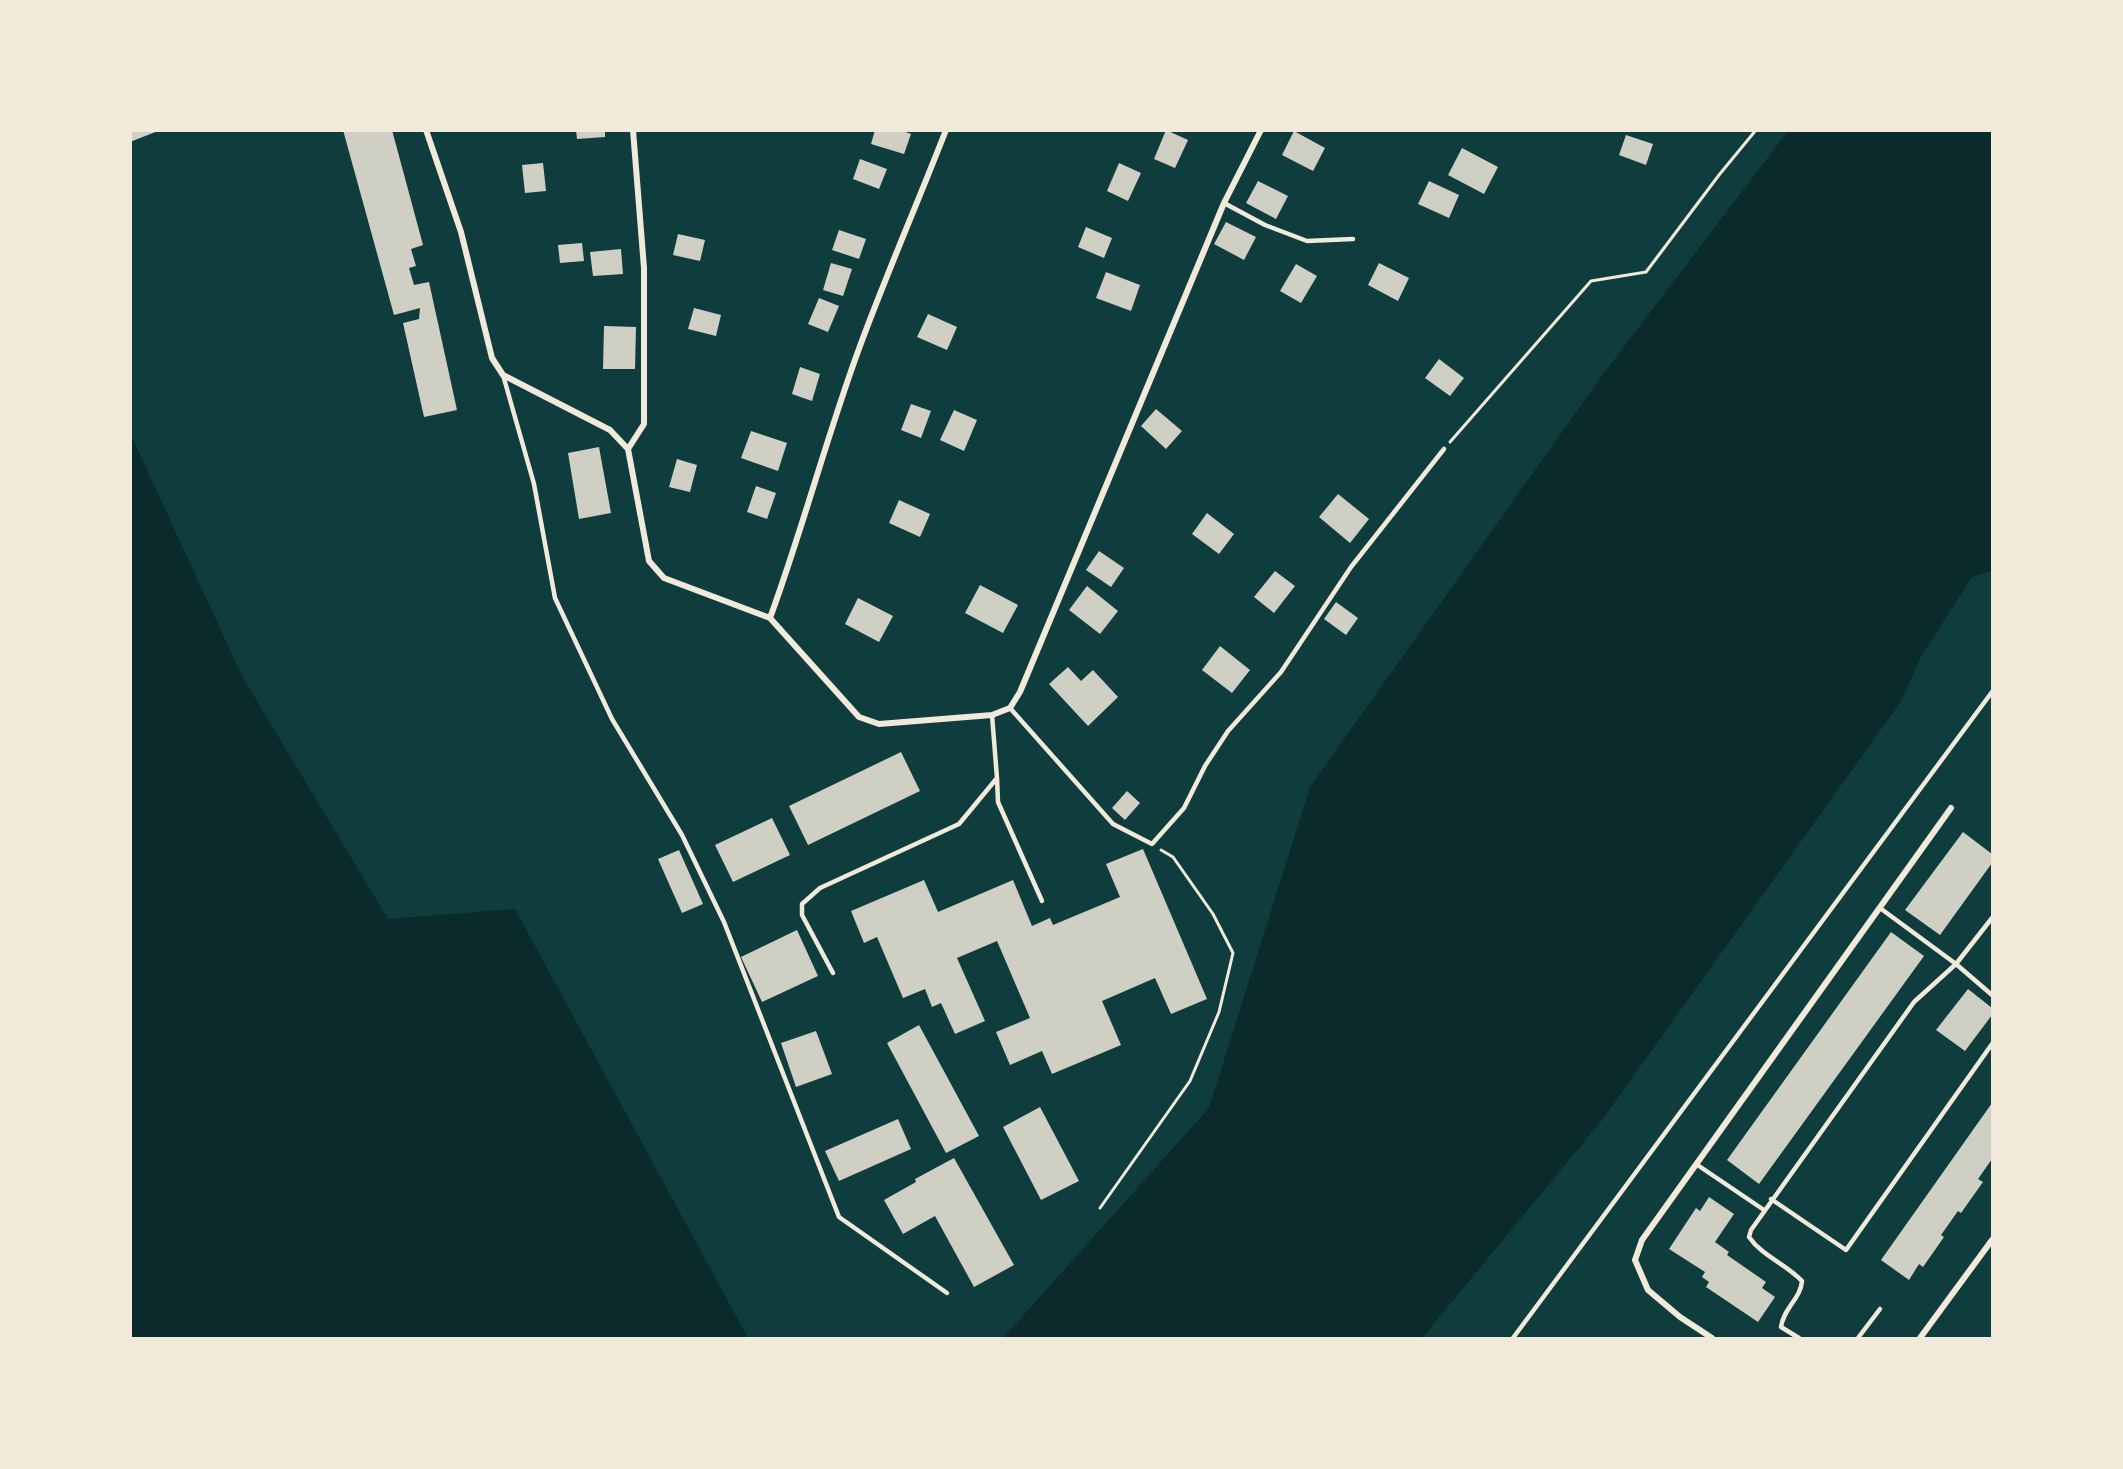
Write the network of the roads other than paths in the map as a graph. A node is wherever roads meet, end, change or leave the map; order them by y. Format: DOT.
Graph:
graph roads {
  1 [pos="426,130"];
  2 [pos="633,130"];
  3 [pos="946,130"];
  4 [pos="1261,130"];
  5 [pos="1224,203"];
  6 [pos="1353,239"];
  7 [pos="503,375"];
  8 [pos="628,449"];
  9 [pos="1444,449"];
  10 [pos="770,618"];
  11 [pos="1992,692"];
  12 [pos="1010,708"];
  13 [pos="992,715"];
  14 [pos="997,778"];
  15 [pos="1952,808"];
  16 [pos="1042,901"];
  17 [pos="1880,908"];
  18 [pos="1992,918"];
  19 [pos="1956,964"];
  20 [pos="833,973"];
  21 [pos="1992,995"];
  22 [pos="1992,1044"];
  23 [pos="1696,1164"];
  24 [pos="1771,1199"];
  25 [pos="1764,1210"];
  26 [pos="1992,1240"];
  27 [pos="947,1293"];
  28 [pos="1880,1309"];
  29 [pos="1513,1338"];
  30 [pos="1712,1338"];
  31 [pos="1799,1338"];
  32 [pos="1858,1338"];
  33 [pos="1920,1338"];
  1 -- 7 [label="street"];
  2 -- 8 [label="street"];
  3 -- 10 [label="street"];
  4 -- 5 [label="street"];
  5 -- 6 [label="lane"];
  5 -- 12 [label="street"];
  7 -- 8 [label="street"];
  7 -- 27 [label="lane"];
  8 -- 10 [label="street"];
  9 -- 12 [label="lane"];
  10 -- 13 [label="street"];
  11 -- 29 [label="lane"];
  12 -- 13 [label="street"];
  13 -- 14 [label="lane"];
  14 -- 16 [label="lane"];
  14 -- 20 [label="lane"];
  15 -- 17 [label="street"];
  17 -- 19 [label="lane"];
  17 -- 23 [label="street"];
  18 -- 19 [label="lane"];
  19 -- 21 [label="lane"];
  19 -- 24 [label="lane"];
  22 -- 24 [label="lane"];
  23 -- 25 [label="lane"];
  23 -- 30 [label="street"];
  24 -- 25 [label="lane"];
  25 -- 31 [label="lane"];
  26 -- 33 [label="street"];
  28 -- 32 [label="lane"];
}
